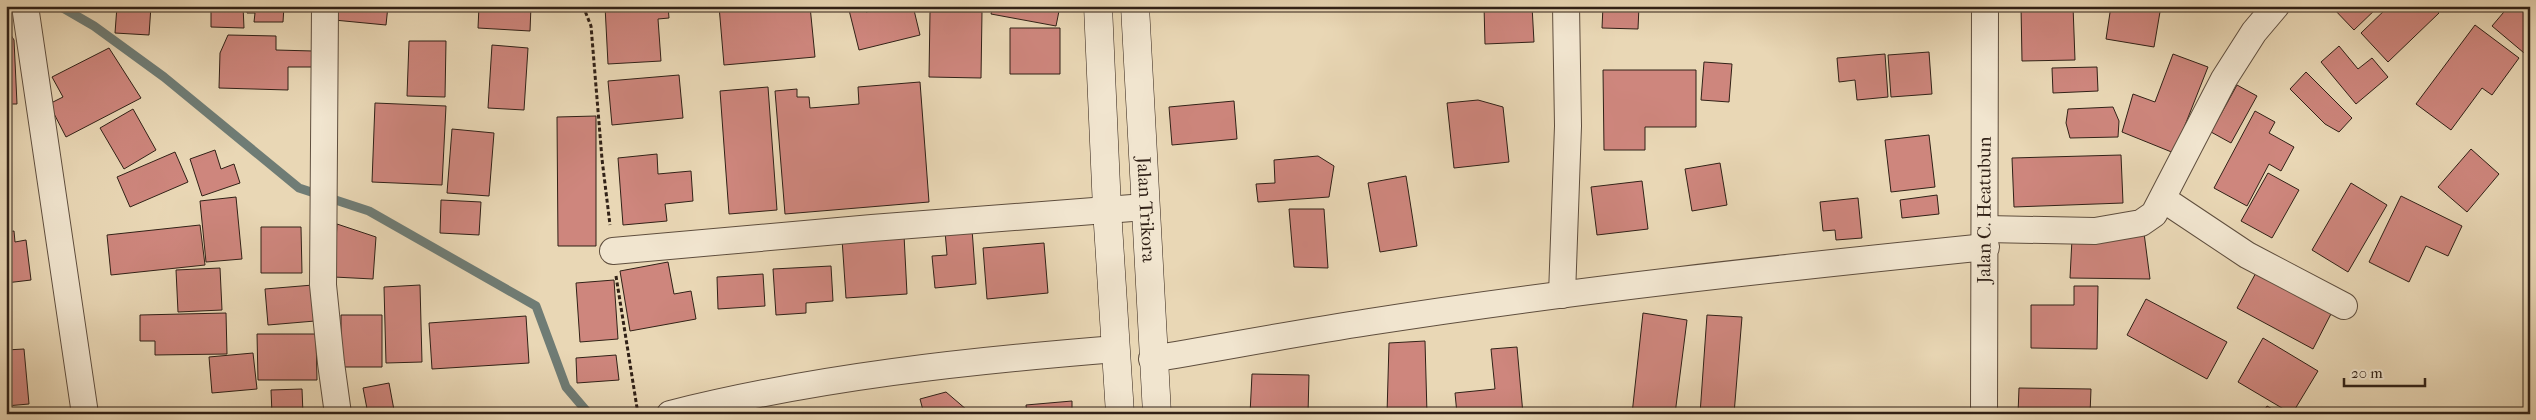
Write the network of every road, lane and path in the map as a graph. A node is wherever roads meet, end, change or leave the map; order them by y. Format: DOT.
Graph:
graph roads {
  1 [pos="26,6"];
  2 [pos="325,6"];
  3 [pos="583,6"];
  4 [pos="1098,6"];
  5 [pos="1135,6"];
  6 [pos="1566,6"];
  7 [pos="1985,6"];
  8 [pos="2276,6"];
  9 [pos="2163,199"];
  10 [pos="1145,207"];
  11 [pos="1107,208"];
  12 [pos="1986,238"];
  13 [pos="613,251"];
  14 [pos="1562,295"];
  15 [pos="2344,306"];
  16 [pos="1116,349"];
  17 [pos="1152,359"];
  18 [pos="86,414"];
  19 [pos="338,414"];
  20 [pos="638,414"];
  21 [pos="670,414"];
  22 [pos="1120,414"];
  23 [pos="1157,414"];
  24 [pos="1984,414"];
  1 -- 18 [label="street"];
  2 -- 19 [label="street"];
  3 -- 13 [label="path"];
  4 -- 11 [label="main road, Jalan Trikora"];
  5 -- 10 [label="main road, Jalan Trikora"];
  6 -- 14 [label="street"];
  7 -- 12 [label="street, Jalan C. Heatubun"];
  8 -- 9 [label="street"];
  9 -- 12 [label="street"];
  9 -- 15 [label="street"];
  10 -- 11 [label="street"];
  10 -- 17 [label="main road, Jalan Trikora"];
  11 -- 13 [label="street"];
  11 -- 16 [label="main road, Jalan Trikora"];
  12 -- 14 [label="street"];
  12 -- 24 [label="street, Jalan C. Heatubun"];
  13 -- 20 [label="path"];
  14 -- 17 [label="street"];
  16 -- 21 [label="street"];
  16 -- 22 [label="main road, Jalan Trikora"];
  17 -- 23 [label="main road, Jalan Trikora"];
}
